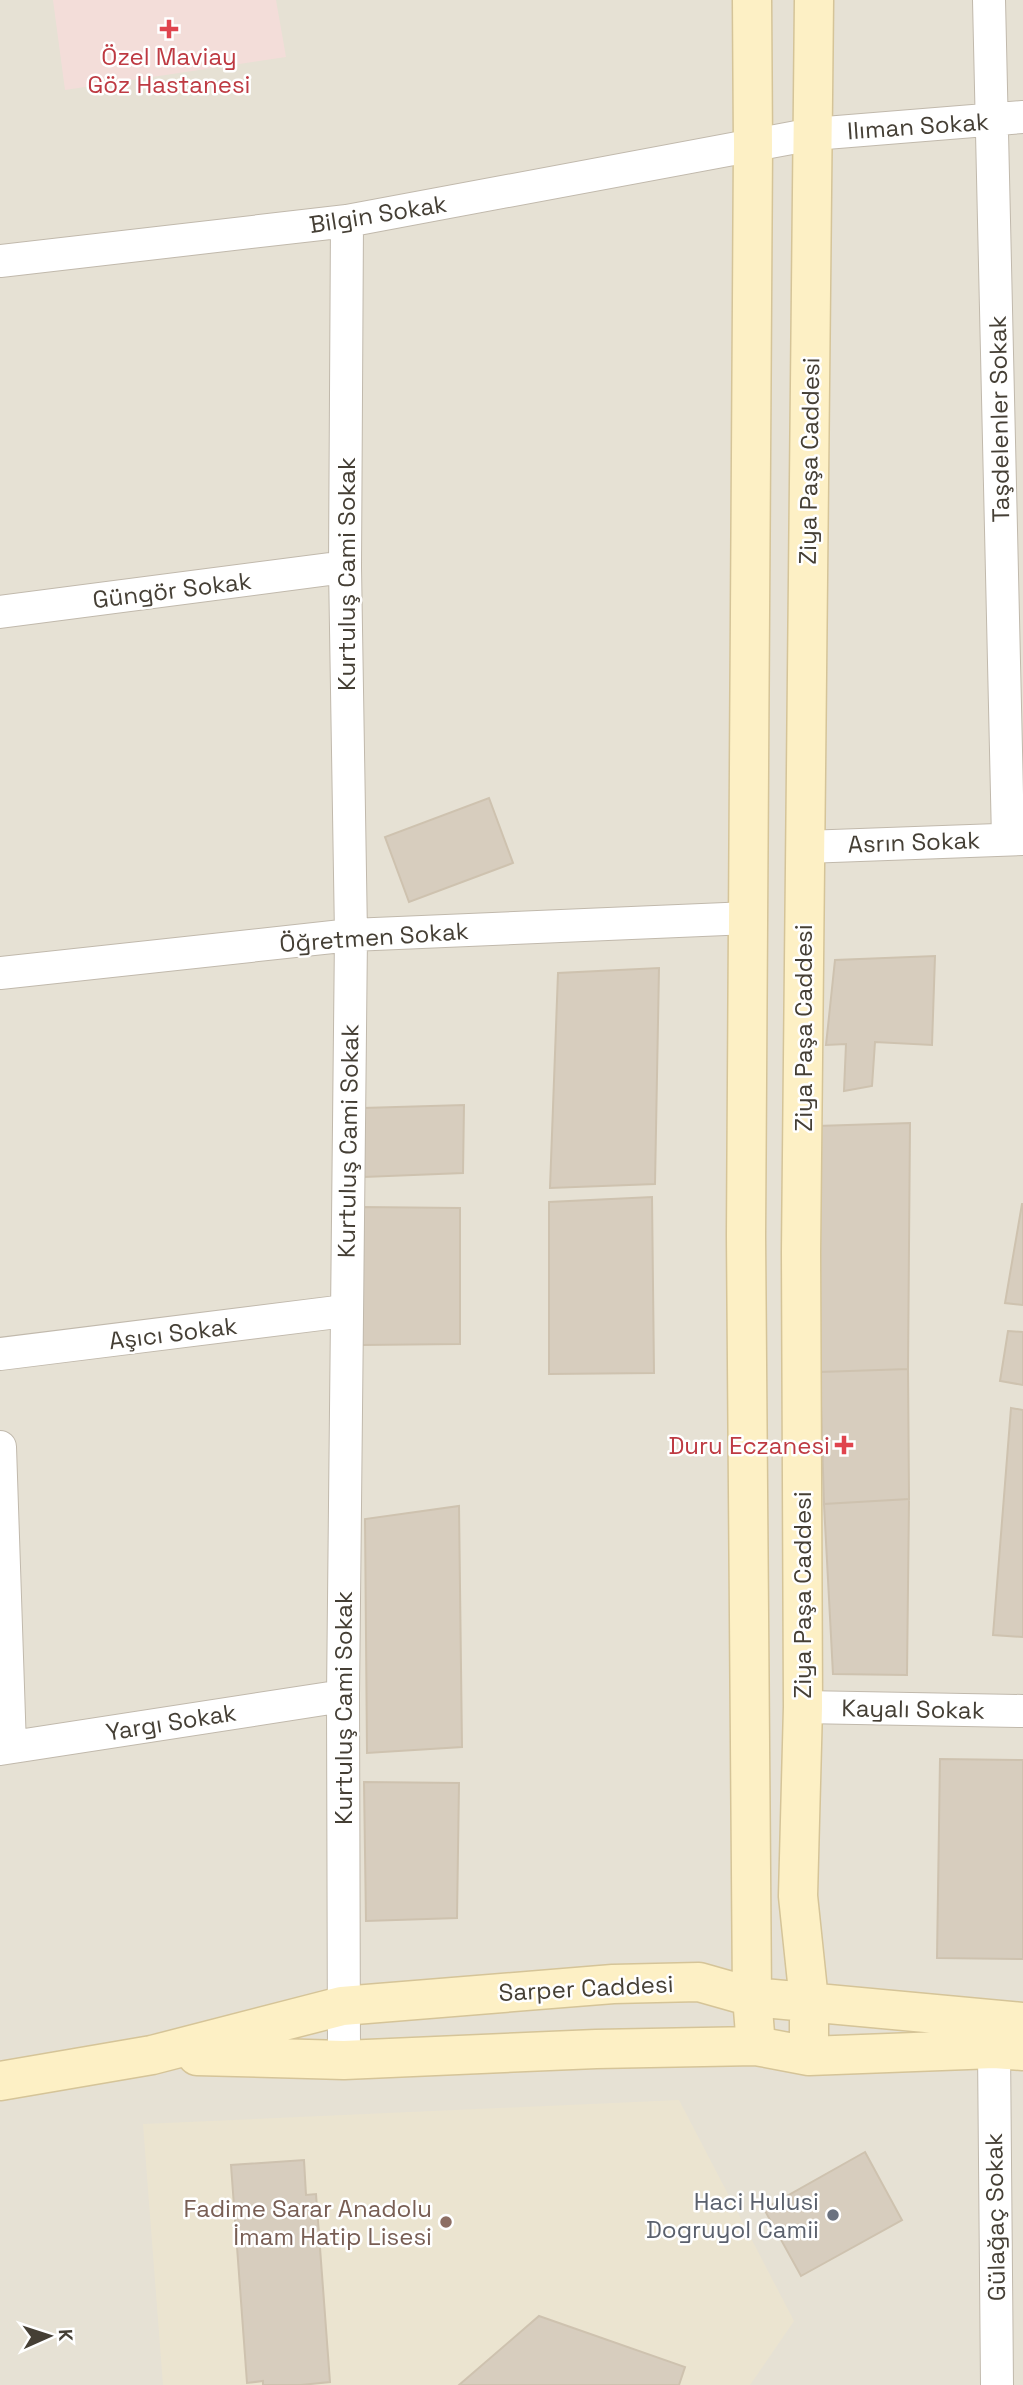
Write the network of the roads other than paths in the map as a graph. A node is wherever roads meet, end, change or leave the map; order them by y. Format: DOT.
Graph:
graph roads {
  1 [pos="752,0"];
  2 [pos="814,0"];
  3 [pos="989,0"];
  4 [pos="1008,119"];
  5 [pos="813,134"];
  6 [pos="753,146"];
  7 [pos="347,221"];
  8 [pos="0,261"];
  9 [pos="345,567"];
  10 [pos="0,612"];
  11 [pos="1015,839"];
  12 [pos="805,847"];
  13 [pos="749,918"];
  14 [pos="351,935"];
  15 [pos="0,972"];
  16 [pos="345,1311"];
  17 [pos="0,1354"];
  18 [pos="0,1447"];
  19 [pos="343,1696"];
  20 [pos="803,1707"];
  21 [pos="1023,1712"];
  22 [pos="5,1748"];
  23 [pos="752,1997"];
  24 [pos="808,2001"];
  25 [pos="342,2006"];
  26 [pos="1023,2022"];
  27 [pos="756,2046"];
  28 [pos="1008,2050"];
  29 [pos="152,2055"];
  30 [pos="809,2056"];
  31 [pos="344,2060"];
  32 [pos="0,2081"];
  33 [pos="997,2385"];
  1 -- 6 [label="main road"];
  2 -- 5 [label="main road, Ziya Paşa Caddesi"];
  3 -- 4 [label="street, Taşdelenler Sokak"];
  4 -- 5 [label="street, Ilıman Sokak"];
  4 -- 11 [label="street, Taşdelenler Sokak"];
  5 -- 6 [label="street, Ilıman Sokak"];
  5 -- 12 [label="main road, Ziya Paşa Caddesi"];
  6 -- 7 [label="street, Bilgin Sokak"];
  6 -- 13 [label="main road"];
  7 -- 8 [label="street, Bilgin Sokak"];
  7 -- 9 [label="street, Kurtuluş Cami Sokak"];
  9 -- 10 [label="street, Güngör Sokak"];
  9 -- 14 [label="street, Kurtuluş Cami Sokak"];
  11 -- 12 [label="street, Asrın Sokak"];
  12 -- 20 [label="main road, Ziya Paşa Caddesi"];
  13 -- 14 [label="street, Öğretmen Sokak"];
  13 -- 23 [label="main road"];
  14 -- 15 [label="street, Öğretmen Sokak"];
  14 -- 16 [label="street, Kurtuluş Cami Sokak"];
  16 -- 17 [label="street, Aşıcı Sokak"];
  16 -- 19 [label="street, Kurtuluş Cami Sokak"];
  18 -- 22 [label="street"];
  19 -- 22 [label="street, Yargı Sokak"];
  19 -- 25 [label="street, Kurtuluş Cami Sokak"];
  20 -- 21 [label="street, Kayalı Sokak"];
  20 -- 24 [label="main road, Ziya Paşa Caddesi"];
  23 -- 24 [label="main road, Sarper Caddesi"];
  23 -- 25 [label="main road, Sarper Caddesi"];
  23 -- 27 [label="main road"];
  24 -- 26 [label="main road, Sarper Caddesi"];
  24 -- 30 [label="main road, Ziya Paşa Caddesi"];
  25 -- 29 [label="main road, Sarper Caddesi"];
  25 -- 31 [label="street, Kurtuluş Cami Sokak"];
  27 -- 30 [label="main road, Sarper Caddesi"];
  27 -- 31 [label="main road, Sarper Caddesi"];
  28 -- 30 [label="main road, Sarper Caddesi"];
  28 -- 33 [label="street, Gülağaç Sokak"];
  29 -- 31 [label="main road, Sarper Caddesi"];
  29 -- 32 [label="main road, Sarper Caddesi"];
}
